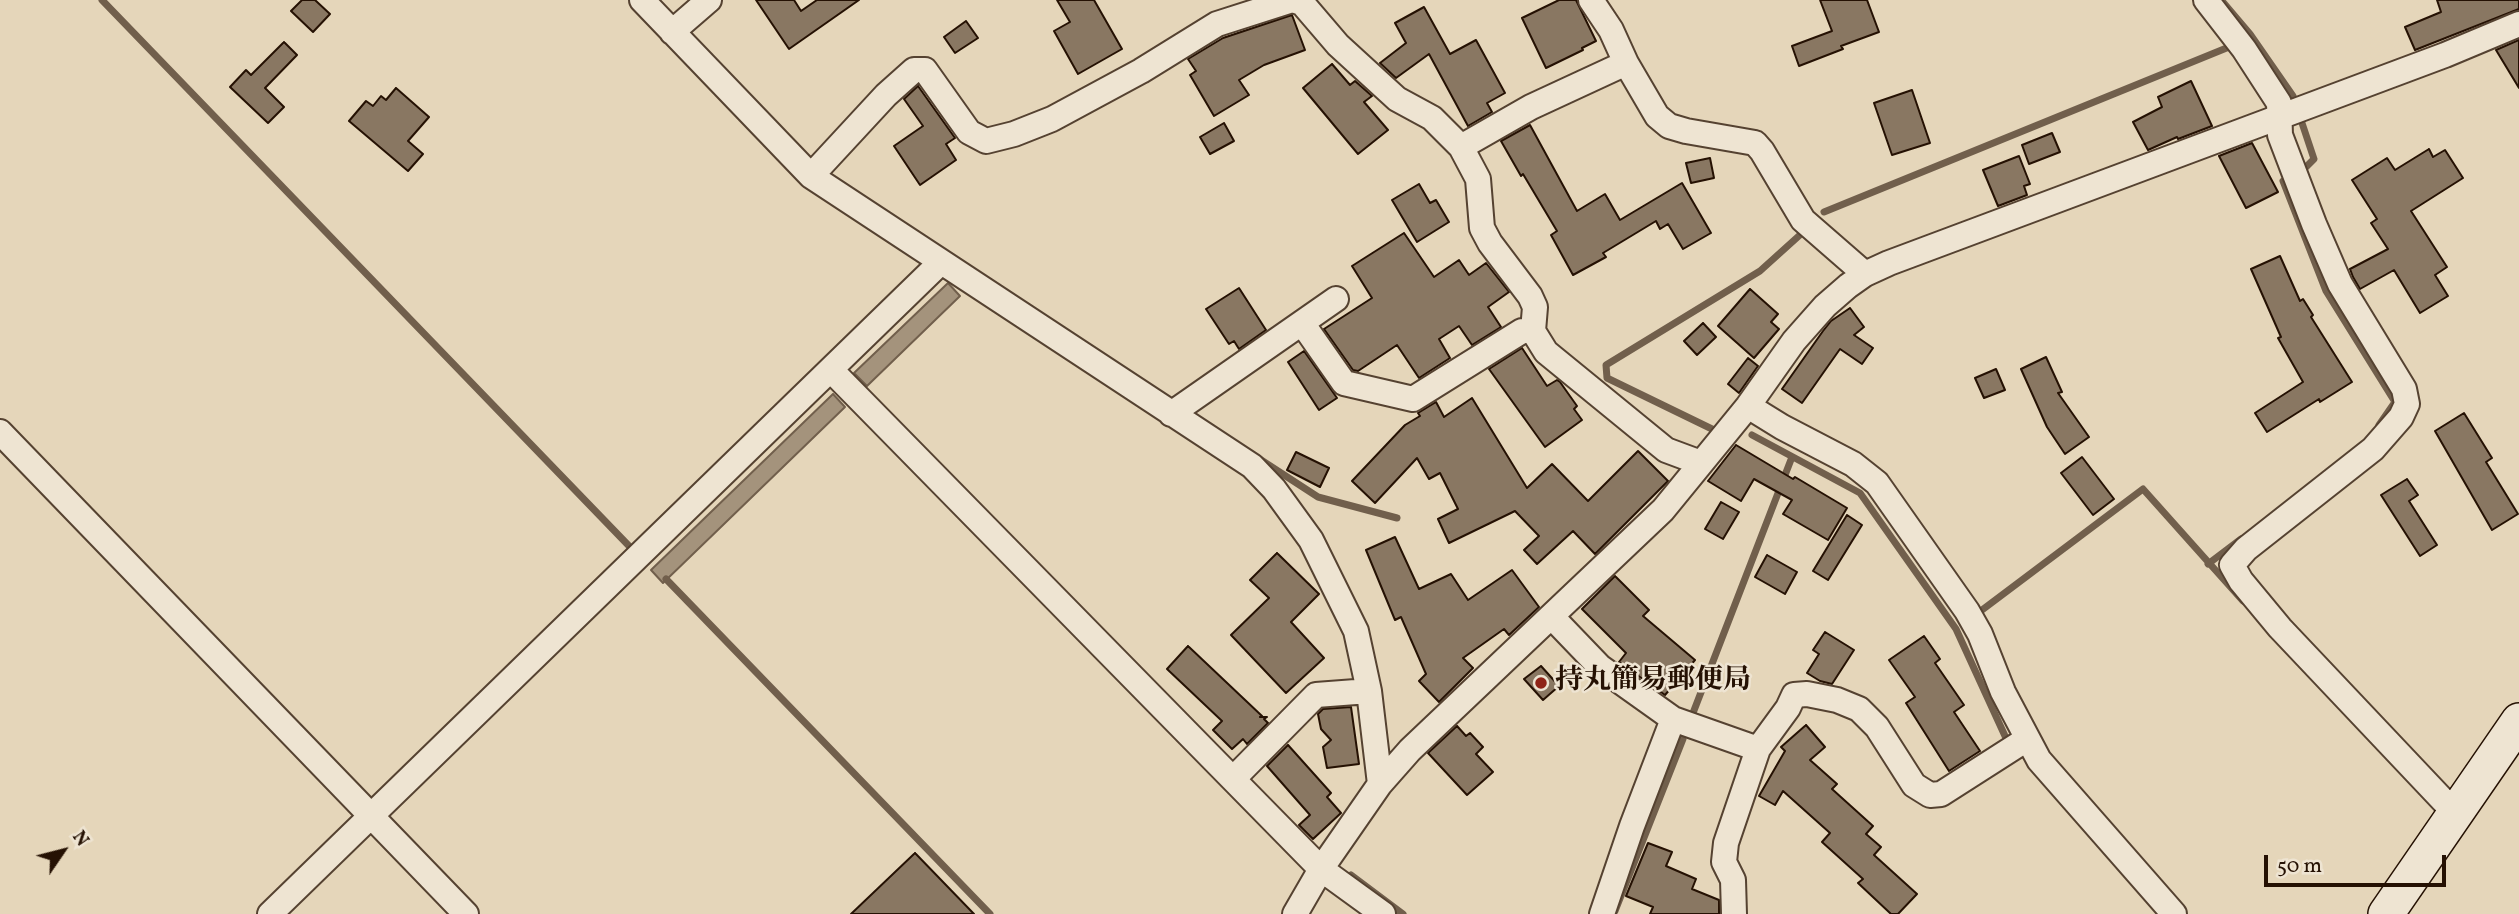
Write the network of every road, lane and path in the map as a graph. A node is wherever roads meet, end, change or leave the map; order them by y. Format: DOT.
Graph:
graph roads {
  1 [pos="642,0"];
  2 [pos="709,0"];
  3 [pos="1292,0"];
  4 [pos="1591,0"];
  5 [pos="2206,0"];
  6 [pos="2519,24"];
  7 [pos="672,32"];
  8 [pos="1626,63"];
  9 [pos="2279,118"];
  10 [pos="1461,147"];
  11 [pos="811,176"];
  12 [pos="940,262"];
  13 [pos="1865,274"];
  14 [pos="1336,299"];
  15 [pos="1303,323"];
  16 [pos="1533,331"];
  17 [pos="831,370"];
  18 [pos="1748,406"];
  19 [pos="1171,414"];
  20 [pos="0,432"];
  21 [pos="1701,463"];
  22 [pos="1552,617"];
  23 [pos="1369,691"];
  24 [pos="1673,719"];
  25 [pos="2519,721"];
  26 [pos="2027,739"];
  27 [pos="1758,750"];
  28 [pos="1233,779"];
  29 [pos="1380,784"];
  30 [pos="2455,813"];
  31 [pos="370,815"];
  32 [pos="1321,869"];
  33 [pos="270,914"];
  34 [pos="466,914"];
  35 [pos="1295,914"];
  36 [pos="1382,914"];
  37 [pos="1602,914"];
  38 [pos="1734,914"];
  39 [pos="2174,914"];
  40 [pos="2385,914"];
  1 -- 7 [label="street"];
  2 -- 7 [label="street"];
  3 -- 10 [label="street"];
  3 -- 11 [label="street"];
  4 -- 8 [label="street"];
  5 -- 9 [label="street"];
  6 -- 9 [label="street"];
  7 -- 11 [label="street"];
  8 -- 10 [label="street"];
  8 -- 13 [label="street"];
  9 -- 13 [label="street"];
  9 -- 30 [label="street"];
  10 -- 16 [label="street"];
  11 -- 12 [label="street"];
  12 -- 17 [label="street"];
  12 -- 19 [label="street"];
  13 -- 18 [label="street"];
  14 -- 15 [label="street"];
  15 -- 16 [label="street"];
  15 -- 19 [label="street"];
  16 -- 21 [label="street"];
  17 -- 28 [label="street"];
  17 -- 31 [label="street"];
  18 -- 21 [label="street"];
  18 -- 26 [label="street"];
  19 -- 23 [label="street"];
  20 -- 31 [label="street"];
  21 -- 22 [label="street"];
  22 -- 24 [label="street"];
  22 -- 29 [label="street"];
  23 -- 28 [label="street"];
  23 -- 29 [label="street"];
  24 -- 27 [label="street"];
  24 -- 37 [label="street"];
  25 -- 30 [label="main road"];
  26 -- 27 [label="street"];
  26 -- 39 [label="street"];
  27 -- 38 [label="street"];
  28 -- 32 [label="street"];
  29 -- 32 [label="street"];
  30 -- 40 [label="main road"];
  31 -- 33 [label="street"];
  31 -- 34 [label="street"];
  32 -- 35 [label="street"];
  32 -- 36 [label="street"];
}
